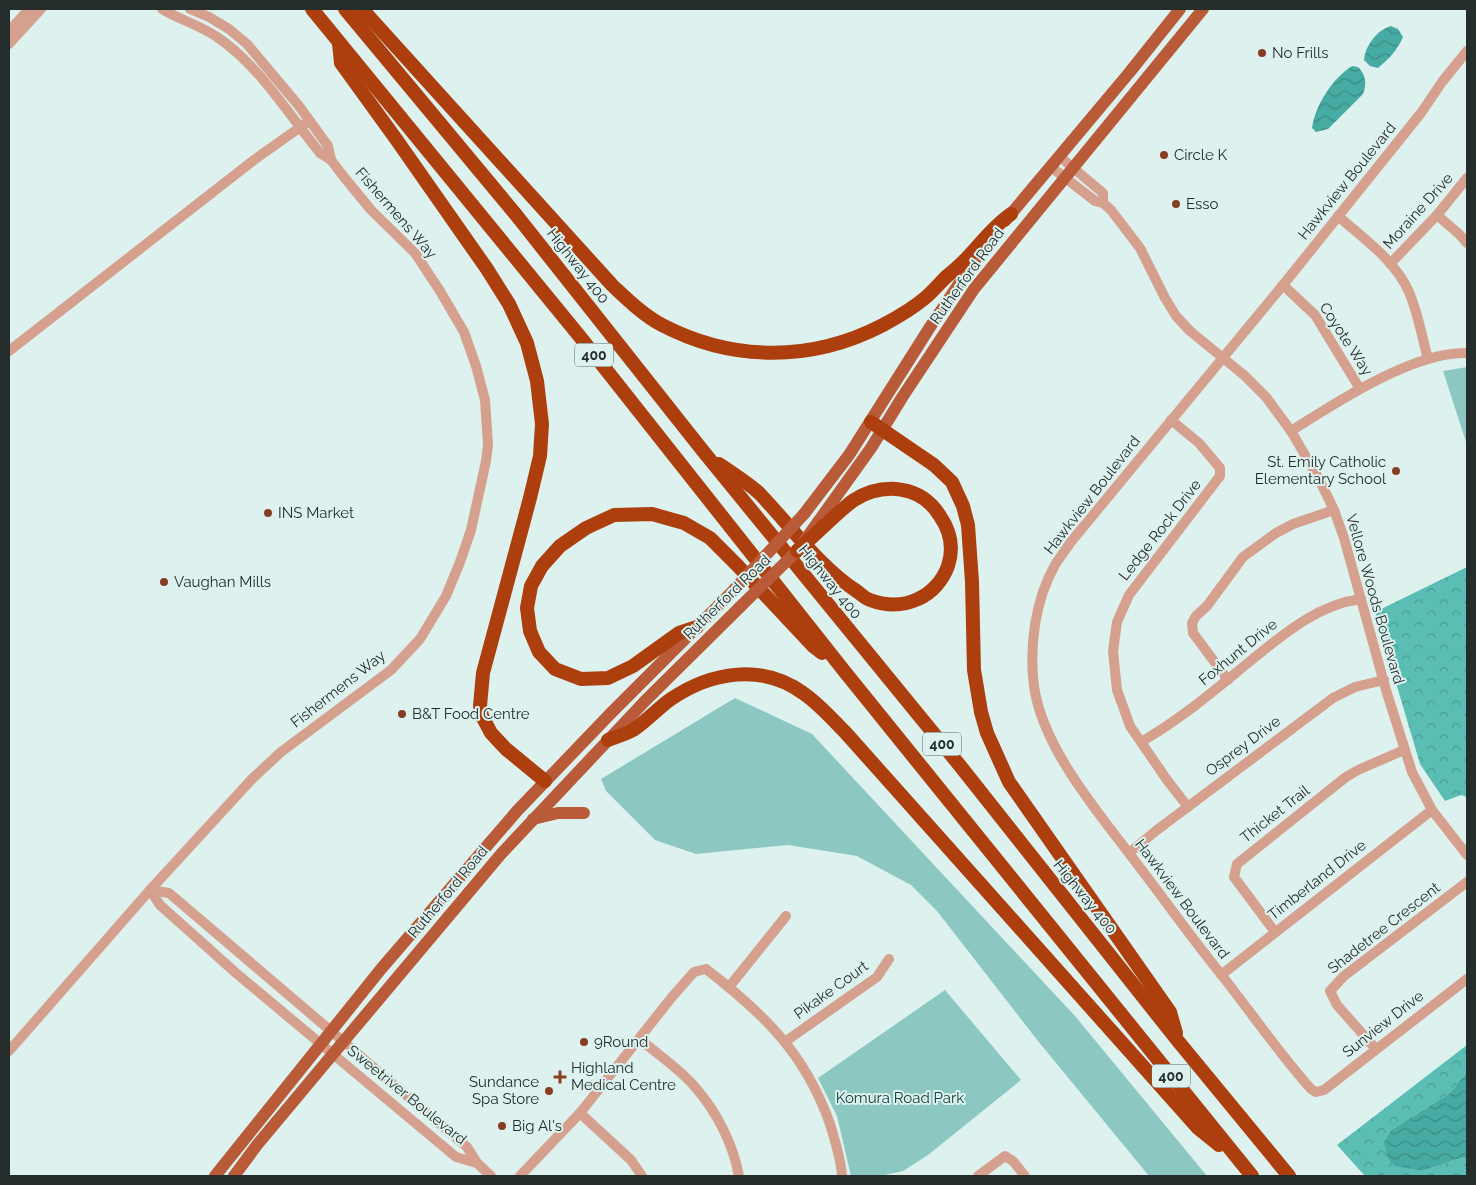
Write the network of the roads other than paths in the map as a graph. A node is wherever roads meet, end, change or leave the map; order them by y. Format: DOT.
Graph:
graph roads {
  1 [pos="29,9"];
  2 [pos="41,9"];
  3 [pos="162,9"];
  4 [pos="190,9"];
  5 [pos="312,9"];
  6 [pos="345,9"];
  7 [pos="362,9"];
  8 [pos="1180,9"];
  9 [pos="1203,9"];
  10 [pos="9,31"];
  11 [pos="339,42"];
  12 [pos="9,44"];
  13 [pos="1467,51"];
  14 [pos="309,121"];
  15 [pos="300,127"];
  16 [pos="331,160"];
  17 [pos="1054,161"];
  18 [pos="1068,172"];
  19 [pos="1467,178"];
  20 [pos="1011,214"];
  21 [pos="1437,215"];
  22 [pos="1338,216"];
  23 [pos="1467,243"];
  24 [pos="1390,264"];
  25 [pos="1283,285"];
  26 [pos="9,352"];
  27 [pos="1467,353"];
  28 [pos="1222,357"];
  29 [pos="1428,359"];
  30 [pos="1360,389"];
  31 [pos="1171,420"];
  32 [pos="877,425"];
  33 [pos="1291,431"];
  34 [pos="703,451"];
  35 [pos="1334,510"];
  36 [pos="822,523"];
  37 [pos="798,551"];
  38 [pos="1361,599"];
  39 [pos="696,627"];
  40 [pos="845,672"];
  41 [pos="1228,680"];
  42 [pos="1384,680"];
  43 [pos="608,740"];
  44 [pos="1141,742"];
  45 [pos="1404,750"];
  46 [pos="545,782"];
  47 [pos="562,788"];
  48 [pos="1188,807"];
  49 [pos="1432,810"];
  50 [pos="584,813"];
  51 [pos="533,819"];
  52 [pos="1129,853"];
  53 [pos="1467,855"];
  54 [pos="1467,882"];
  55 [pos="150,890"];
  56 [pos="786,916"];
  57 [pos="1275,932"];
  58 [pos="889,959"];
  59 [pos="1221,975"];
  60 [pos="1467,979"];
  61 [pos="729,987"];
  62 [pos="332,1030"];
  63 [pos="640,1040"];
  64 [pos="786,1041"];
  65 [pos="1178,1041"];
  66 [pos="343,1042"];
  67 [pos="320,1044"];
  68 [pos="1375,1048"];
  69 [pos="9,1051"];
  70 [pos="333,1054"];
  71 [pos="1316,1092"];
  72 [pos="580,1113"];
  73 [pos="1240,1162"];
  74 [pos="476,1163"];
  75 [pos="215,1176"];
  76 [pos="234,1176"];
  77 [pos="491,1176"];
  78 [pos="520,1176"];
  79 [pos="642,1176"];
  80 [pos="739,1176"];
  81 [pos="842,1176"];
  82 [pos="978,1176"];
  83 [pos="1025,1176"];
  84 [pos="1252,1176"];
  85 [pos="1289,1176"];
  1 -- 10 [label="street"];
  2 -- 12 [label="street"];
  3 -- 15 [label="street, Fishermens Way"];
  4 -- 14 [label="street, Fishermens Way"];
  5 -- 11 [label="highway, 400"];
  6 -- 34 [label="highway, Highway 400 / 400"];
  7 -- 20 [label="highway"];
  8 -- 17 [label="main road, Rutherford Road"];
  9 -- 18 [label="main road, Rutherford Road"];
  11 -- 40 [label="highway, 400"];
  11 -- 46 [label="highway"];
  13 -- 22 [label="street, Hawkview Boulevard"];
  14 -- 15 [label="street"];
  14 -- 16 [label="street, Fishermens Way"];
  15 -- 16 [label="street, Fishermens Way"];
  15 -- 26 [label="street"];
  16 -- 55 [label="street, Fishermens Way"];
  17 -- 18 [label="street, Vellore Woods Boulevard"];
  17 -- 20 [label="main road, Rutherford Road"];
  18 -- 28 [label="street, Vellore Woods Boulevard"];
  18 -- 32 [label="main road, Rutherford Road"];
  19 -- 21 [label="street, Moraine Drive"];
  20 -- 32 [label="main road, Rutherford Road"];
  21 -- 23 [label="street"];
  21 -- 24 [label="street, Moraine Drive"];
  22 -- 24 [label="street"];
  22 -- 25 [label="street, Hawkview Boulevard"];
  24 -- 29 [label="street"];
  25 -- 28 [label="street, Hawkview Boulevard"];
  25 -- 30 [label="street, Coyote Way"];
  27 -- 29 [label="street"];
  28 -- 31 [label="street, Hawkview Boulevard"];
  28 -- 33 [label="street, Vellore Woods Boulevard"];
  29 -- 30 [label="street"];
  30 -- 33 [label="street"];
  31 -- 44 [label="street, Ledge Rock Drive"];
  31 -- 52 [label="street, Hawkview Boulevard"];
  32 -- 36 [label="main road, Rutherford Road"];
  32 -- 39 [label="main road, Rutherford Road, bridge"];
  32 -- 65 [label="highway"];
  33 -- 35 [label="street, Vellore Woods Boulevard"];
  34 -- 36 [label="highway"];
  34 -- 65 [label="highway, Highway 400 / 400"];
  35 -- 38 [label="street, Vellore Woods Boulevard"];
  35 -- 41 [label="street"];
  36 -- 37 [label="highway, bridge"];
  37 -- 43 [label="main road, Rutherford Road, bridge"];
  38 -- 41 [label="street, Foxhunt Drive"];
  38 -- 42 [label="street, Vellore Woods Boulevard"];
  39 -- 40 [label="highway"];
  39 -- 46 [label="main road, Rutherford Road"];
  40 -- 73 [label="highway, 400"];
  41 -- 44 [label="street, Foxhunt Drive"];
  42 -- 45 [label="street, Vellore Woods Boulevard"];
  42 -- 48 [label="street, Osprey Drive"];
  43 -- 47 [label="main road, Rutherford Road"];
  43 -- 73 [label="highway"];
  44 -- 48 [label="street, Ledge Rock Drive"];
  45 -- 49 [label="street, Vellore Woods Boulevard"];
  45 -- 57 [label="street, Thicket Trail"];
  46 -- 47 [label="main road"];
  46 -- 62 [label="main road, Rutherford Road"];
  47 -- 51 [label="main road, Rutherford Road"];
  48 -- 52 [label="street, Osprey Drive"];
  49 -- 53 [label="street, Vellore Woods Boulevard"];
  49 -- 57 [label="street, Timberland Drive"];
  50 -- 51 [label="main road"];
  51 -- 66 [label="main road, Rutherford Road"];
  52 -- 59 [label="street, Hawkview Boulevard"];
  54 -- 68 [label="street, Shadetree Crescent"];
  55 -- 62 [label="street, Sweetriver Boulevard"];
  55 -- 67 [label="street, Sweetriver Boulevard"];
  55 -- 69 [label="street, Fishermens Way"];
  56 -- 61 [label="street"];
  57 -- 59 [label="street, Timberland Drive"];
  58 -- 64 [label="street, Pikake Court"];
  59 -- 71 [label="street, Hawkview Boulevard"];
  60 -- 68 [label="street, Sunview Drive"];
  61 -- 63 [label="street"];
  61 -- 64 [label="street"];
  62 -- 66 [label="street, Sweetriver Boulevard"];
  62 -- 67 [label="main road, Rutherford Road"];
  63 -- 72 [label="street"];
  63 -- 80 [label="street"];
  64 -- 81 [label="street"];
  65 -- 85 [label="highway, Highway 400 / 400"];
  66 -- 70 [label="main road, Rutherford Road"];
  66 -- 74 [label="street, Sweetriver Boulevard"];
  67 -- 70 [label="street, Sweetriver Boulevard"];
  67 -- 75 [label="main road, Rutherford Road"];
  68 -- 71 [label="street, Sunview Drive"];
  70 -- 74 [label="street, Sweetriver Boulevard"];
  70 -- 76 [label="main road, Rutherford Road"];
  72 -- 78 [label="street"];
  72 -- 79 [label="street"];
  73 -- 84 [label="highway, 400"];
  74 -- 77 [label="street, Sweetriver Boulevard"];
  82 -- 83 [label="street"];
}
